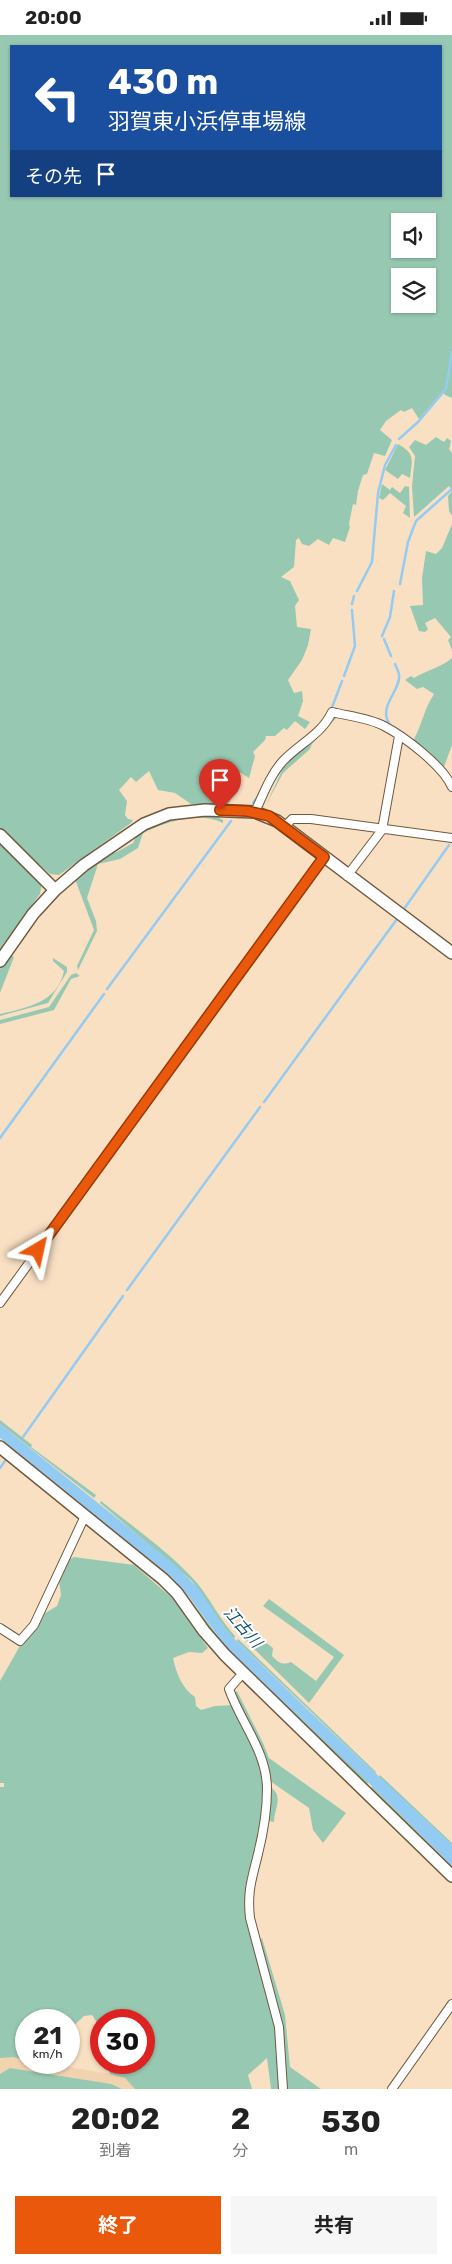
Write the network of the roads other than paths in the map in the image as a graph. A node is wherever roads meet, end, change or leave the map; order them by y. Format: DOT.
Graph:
graph roads {
  1 [pos="399,736"];
  2 [pos="452,787"];
  3 [pos="255,812"];
  4 [pos="285,826"];
  5 [pos="382,830"];
  6 [pos="0,835"];
  7 [pos="452,839"];
  8 [pos="324,857"];
  9 [pos="348,876"];
  10 [pos="55,890"];
  11 [pos="452,953"];
  12 [pos="0,961"];
  13 [pos="0,1303"];
  14 [pos="0,1447"];
  15 [pos="86,1516"];
  16 [pos="0,1629"];
  17 [pos="243,1673"];
  18 [pos="452,1876"];
  19 [pos="452,2004"];
  20 [pos="284,2089"];
  21 [pos="392,2089"];
  1 -- 2 [label="street"];
  1 -- 3 [label="street"];
  1 -- 5 [label="street"];
  3 -- 4 [label="street"];
  3 -- 10 [label="street"];
  4 -- 5 [label="street"];
  4 -- 8 [label="street"];
  5 -- 7 [label="street"];
  5 -- 9 [label="street"];
  6 -- 10 [label="street"];
  8 -- 9 [label="street"];
  8 -- 13 [label="street"];
  9 -- 11 [label="street"];
  10 -- 12 [label="street"];
  14 -- 15 [label="street"];
  15 -- 16 [label="street"];
  15 -- 17 [label="street"];
  17 -- 18 [label="street"];
  17 -- 20 [label="street"];
  19 -- 21 [label="street"];
}
